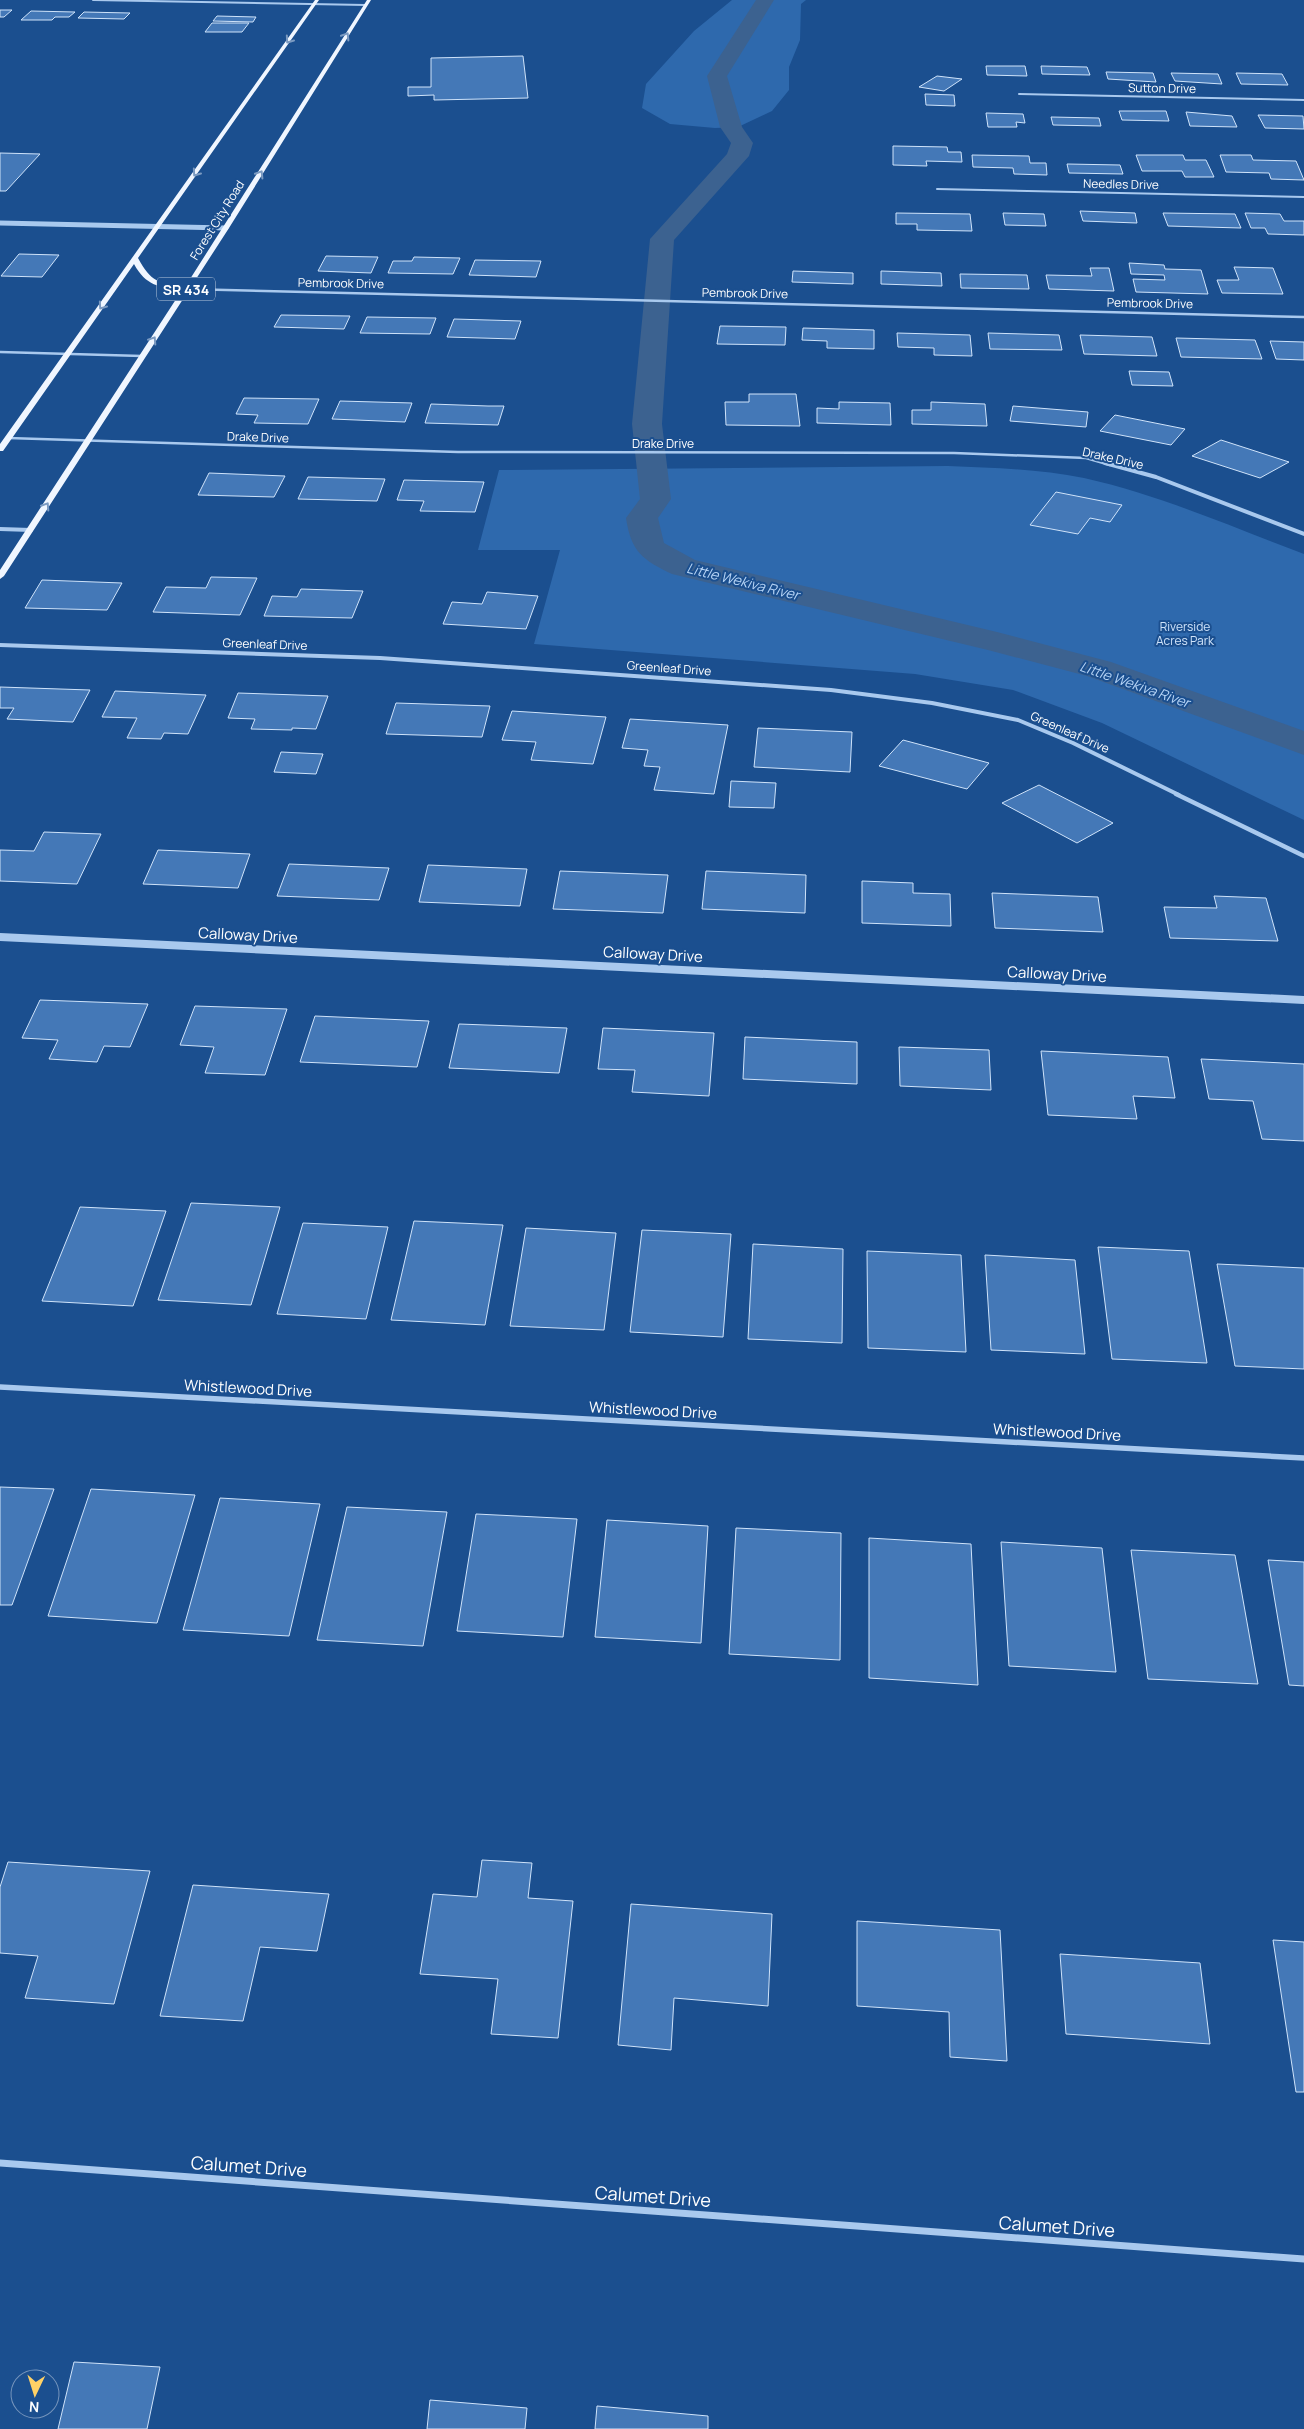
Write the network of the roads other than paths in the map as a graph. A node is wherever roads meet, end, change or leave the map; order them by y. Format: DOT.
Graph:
graph roads {
  1 [pos="93,0"];
  2 [pos="315,2"];
  3 [pos="367,2"];
  4 [pos="1019,94"];
  5 [pos="1304,100"];
  6 [pos="937,189"];
  7 [pos="1304,196"];
  8 [pos="0,223"];
  9 [pos="158,227"];
  10 [pos="226,228"];
  11 [pos="136,259"];
  12 [pos="186,289"];
  13 [pos="1304,317"];
  14 [pos="0,352"];
  15 [pos="68,354"];
  16 [pos="142,356"];
  17 [pos="8,438"];
  18 [pos="88,441"];
  19 [pos="0,449"];
  20 [pos="0,529"];
  21 [pos="31,530"];
  22 [pos="1304,534"];
  23 [pos="0,576"];
  24 [pos="0,645"];
  25 [pos="1304,856"];
  26 [pos="0,937"];
  27 [pos="1304,1000"];
  28 [pos="0,1387"];
  29 [pos="1304,1458"];
  30 [pos="0,2163"];
  31 [pos="1304,2259"];
  1 -- 2 [label="street"];
  2 -- 3 [label="street"];
  2 -- 9 [label="main road, one-way"];
  10 -- 3 [label="main road, Forest City Road / SR 434, one-way"];
  4 -- 5 [label="street, Sutton Drive"];
  6 -- 7 [label="street, Needles Drive"];
  8 -- 9 [label="street"];
  9 -- 10 [label="street"];
  9 -- 11 [label="main road"];
  10 -- 12 [label="main road, Forest City Road / SR 434"];
  11 -- 12 [label="main road"];
  11 -- 15 [label="main road, one-way"];
  12 -- 13 [label="street, Pembrook Drive"];
  16 -- 12 [label="main road, Forest City Road / SR 434, one-way"];
  14 -- 15 [label="street"];
  15 -- 16 [label="street"];
  15 -- 17 [label="main road"];
  16 -- 18 [label="main road, Forest City Road / SR 434"];
  17 -- 18 [label="street, Drake Drive"];
  17 -- 19 [label="main road"];
  21 -- 18 [label="main road, Forest City Road / SR 434, one-way"];
  18 -- 22 [label="street, Drake Drive"];
  20 -- 21 [label="street"];
  21 -- 23 [label="main road, Forest City Road / SR 434"];
  24 -- 25 [label="street, Greenleaf Drive"];
  26 -- 27 [label="street, Calloway Drive"];
  28 -- 29 [label="street, Whistlewood Drive"];
  30 -- 31 [label="street, Calumet Drive"];
}
